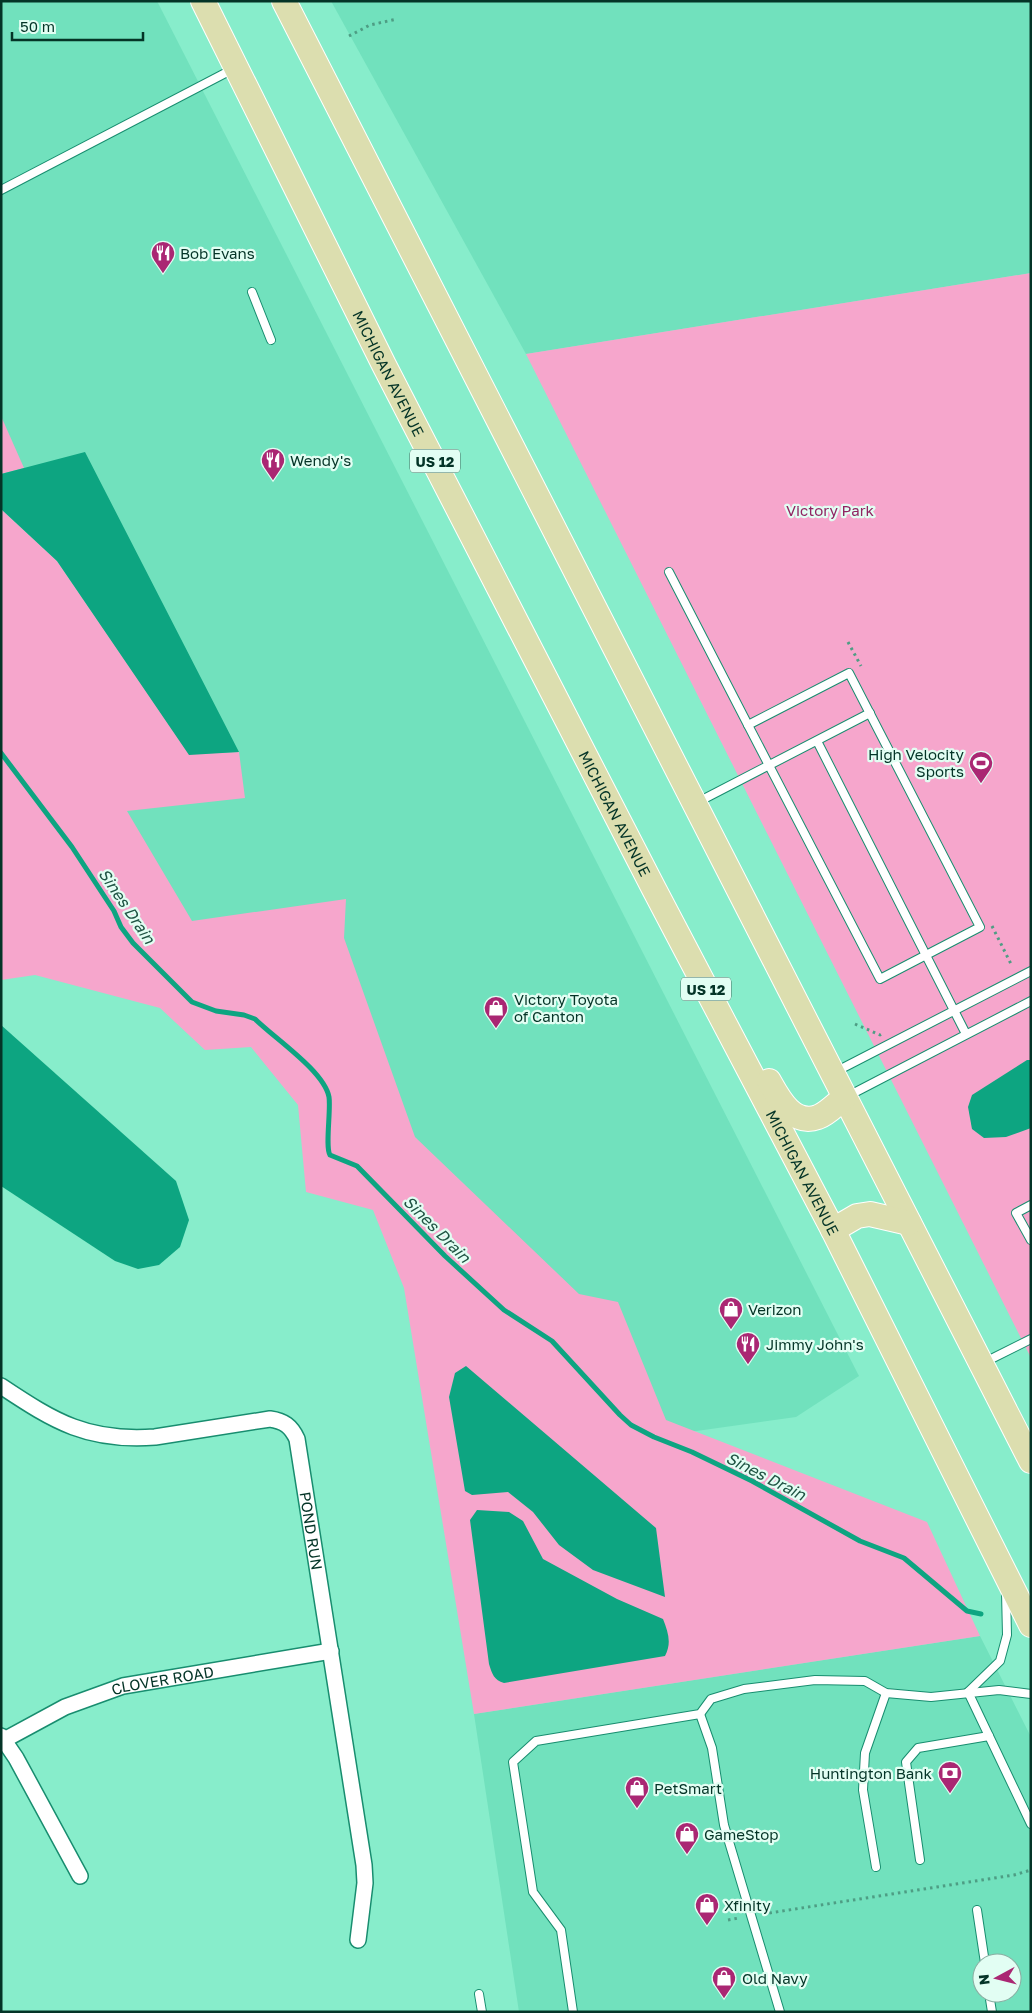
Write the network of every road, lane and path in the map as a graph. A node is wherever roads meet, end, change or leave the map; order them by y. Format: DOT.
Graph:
graph roads {
  1 [pos="203,1"];
  2 [pos="284,1"];
  3 [pos="397,19"];
  4 [pos="349,36"];
  5 [pos="236,68"];
  6 [pos="1,190"];
  7 [pos="252,292"];
  8 [pos="271,340"];
  9 [pos="669,572"];
  10 [pos="870,713"];
  11 [pos="748,725"];
  12 [pos="817,741"];
  13 [pos="769,765"];
  14 [pos="694,804"];
  15 [pos="678,933"];
  16 [pos="925,955"];
  17 [pos="1031,970"];
  18 [pos="1031,1000"];
  19 [pos="953,1010"];
  20 [pos="966,1034"];
  21 [pos="832,1074"];
  22 [pos="844,1098"];
  23 [pos="1031,1205"];
  24 [pos="909,1224"];
  25 [pos="833,1230"];
  26 [pos="1031,1240"];
  27 [pos="1031,1339"];
  28 [pos="981,1364"];
  29 [pos="1,1386"];
  30 [pos="1031,1461"];
  31 [pos="1006,1575"];
  32 [pos="1031,1625"];
  33 [pos="331,1651"];
  34 [pos="886,1692"];
  35 [pos="968,1692"];
  36 [pos="1031,1694"];
  37 [pos="700,1714"];
  38 [pos="989,1736"];
  39 [pos="2,1738"];
  40 [pos="1031,1824"];
  41 [pos="920,1860"];
  42 [pos="876,1867"];
  43 [pos="1030,1871"];
  44 [pos="80,1876"];
  45 [pos="977,1910"];
  46 [pos="752,1916"];
  47 [pos="728,1920"];
  48 [pos="358,1940"];
  49 [pos="983,1953"];
  50 [pos="480,1994"];
  51 [pos="482,2012"];
  52 [pos="573,2012"];
  53 [pos="780,2012"];
  1 -- 5 [label="main road, MICHIGAN AVENUE / US 12"];
  2 -- 14 [label="main road"];
  3 -- 4 [label="path"];
  5 -- 6 [label="lane"];
  5 -- 15 [label="main road, MICHIGAN AVENUE / US 12"];
  7 -- 8 [label="lane"];
  9 -- 11 [label="lane"];
  10 -- 11 [label="lane"];
  10 -- 12 [label="lane"];
  10 -- 16 [label="lane"];
  11 -- 13 [label="lane"];
  12 -- 13 [label="lane"];
  12 -- 16 [label="lane"];
  13 -- 14 [label="lane"];
  13 -- 16 [label="lane"];
  14 -- 21 [label="main road"];
  15 -- 22 [label="main road"];
  15 -- 25 [label="main road, MICHIGAN AVENUE / US 12"];
  16 -- 19 [label="lane"];
  17 -- 19 [label="lane"];
  18 -- 20 [label="lane"];
  19 -- 20 [label="lane"];
  19 -- 21 [label="lane"];
  20 -- 22 [label="lane"];
  21 -- 22 [label="main road"];
  22 -- 24 [label="main road"];
  23 -- 26 [label="lane"];
  24 -- 25 [label="main road"];
  24 -- 28 [label="main road"];
  25 -- 31 [label="main road, MICHIGAN AVENUE / US 12"];
  27 -- 28 [label="lane"];
  28 -- 30 [label="main road"];
  29 -- 33 [label="street, POND RUN"];
  31 -- 32 [label="main road, MICHIGAN AVENUE / US 12"];
  31 -- 35 [label="lane"];
  33 -- 39 [label="street, CLOVER ROAD"];
  33 -- 48 [label="street, POND RUN"];
  34 -- 35 [label="lane"];
  34 -- 37 [label="lane"];
  34 -- 42 [label="lane"];
  35 -- 36 [label="lane"];
  35 -- 38 [label="lane"];
  37 -- 46 [label="lane"];
  37 -- 52 [label="lane"];
  38 -- 40 [label="lane"];
  38 -- 41 [label="lane"];
  39 -- 44 [label="street"];
  43 -- 46 [label="path"];
  45 -- 49 [label="lane"];
  46 -- 47 [label="path"];
  46 -- 53 [label="lane"];
  50 -- 51 [label="lane"];
}
